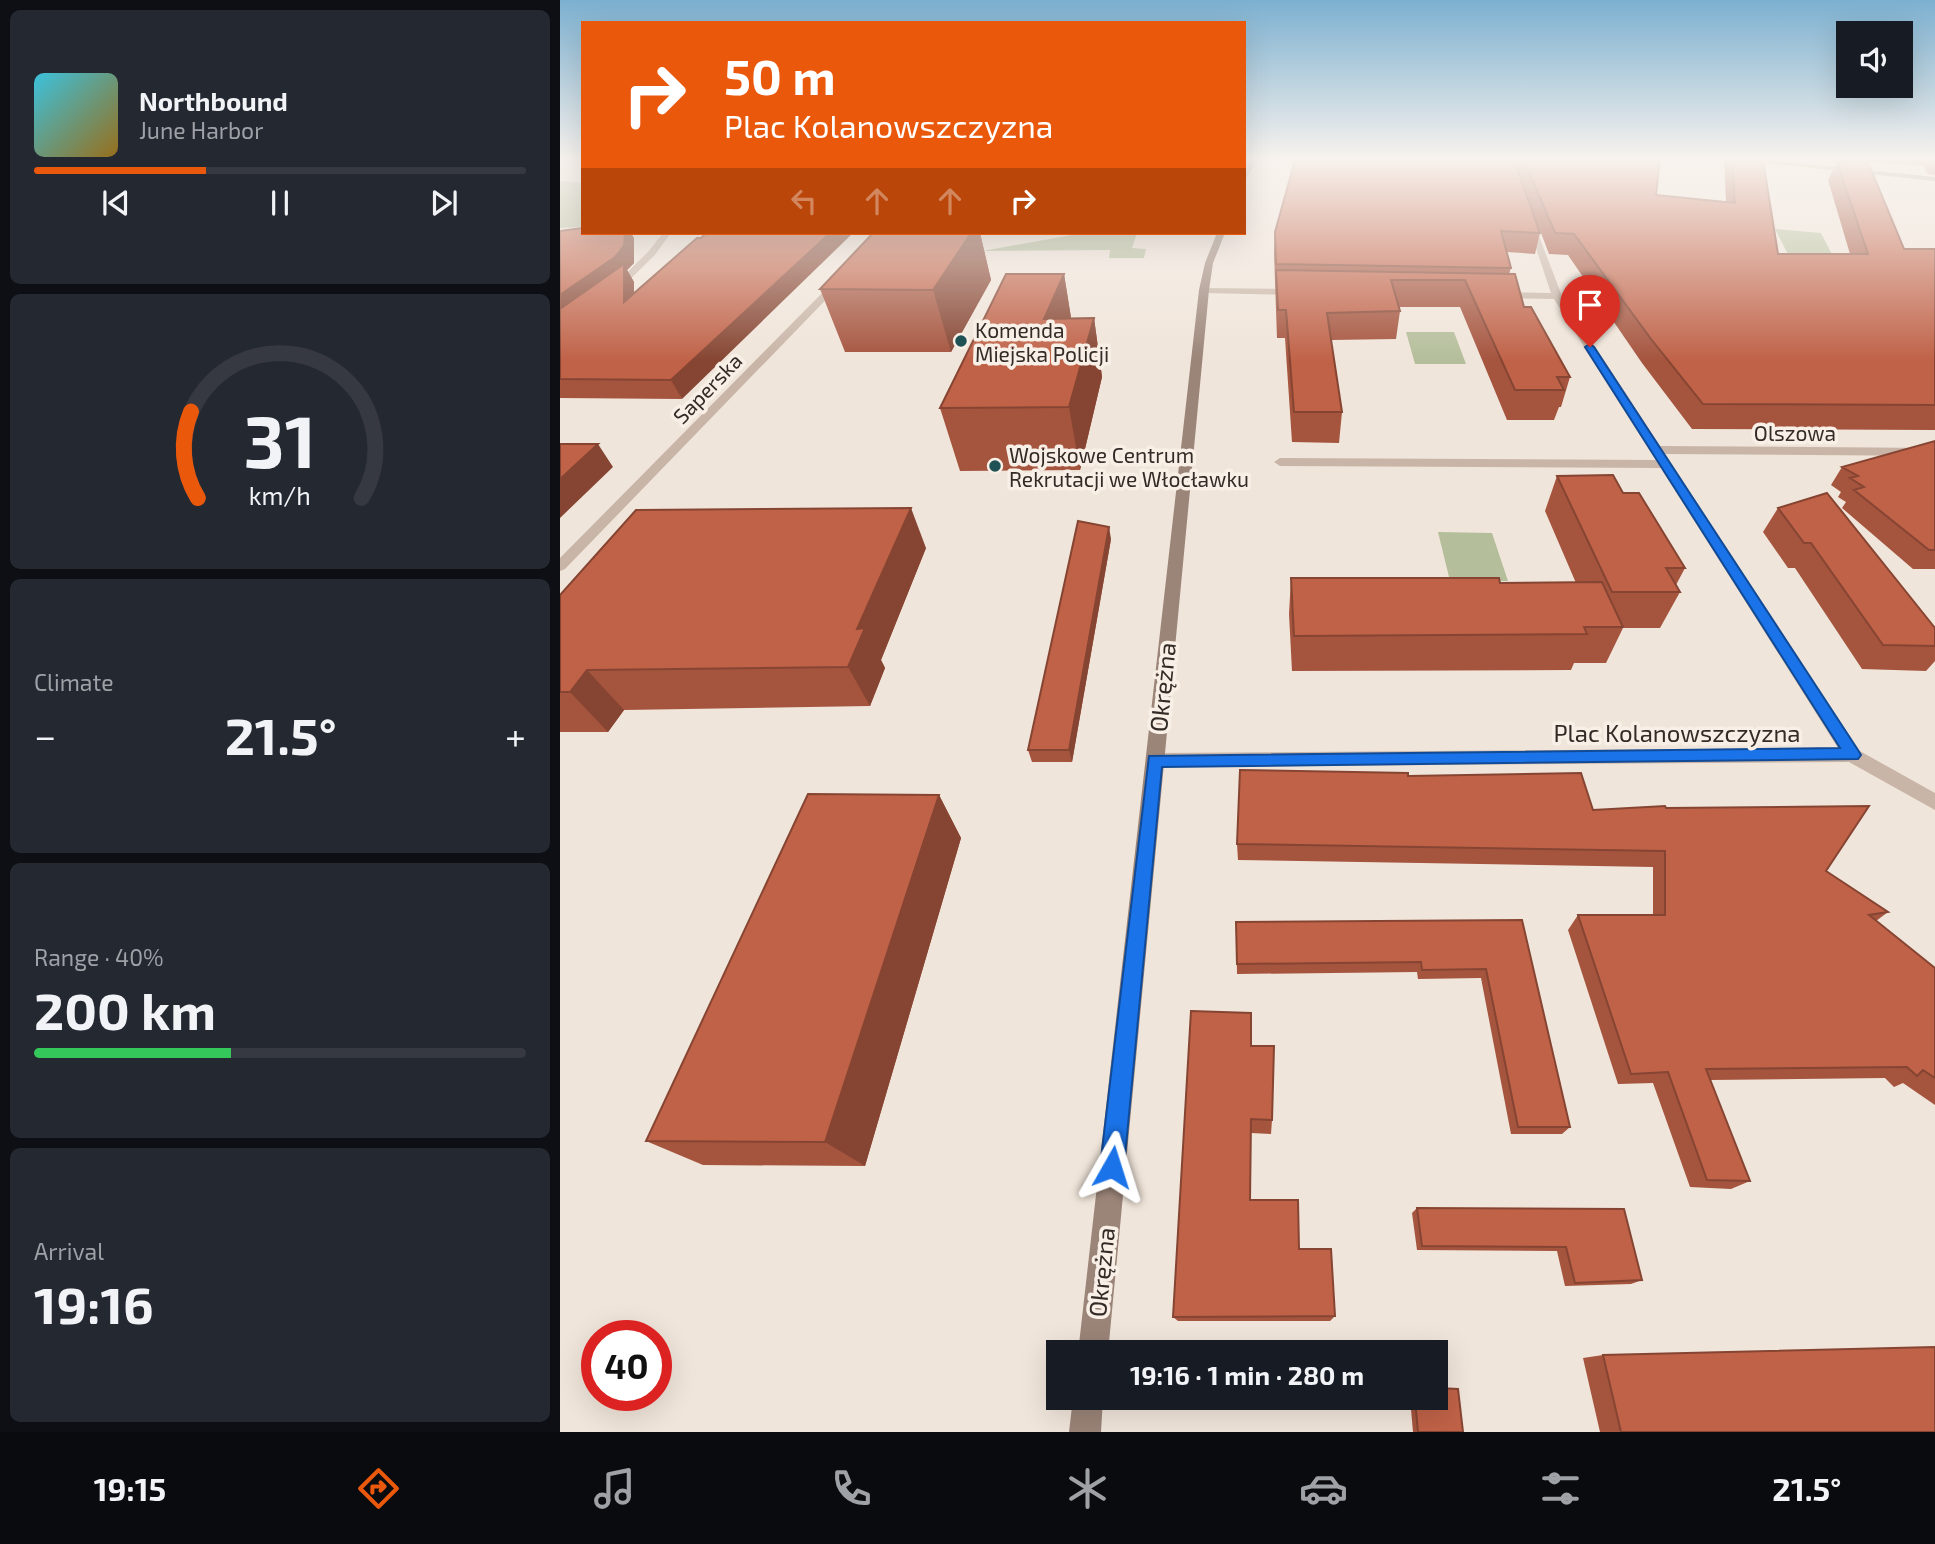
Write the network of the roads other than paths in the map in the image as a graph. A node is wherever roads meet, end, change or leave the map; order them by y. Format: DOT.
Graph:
graph roads {
  1 [pos="1531,227"];
  2 [pos="665,235"];
  3 [pos="1220,235"];
  4 [pos="852,269"];
  5 [pos="1204,290"];
  6 [pos="1312,292"];
  7 [pos="1481,295"];
  8 [pos="1557,296"];
  9 [pos="601,301"];
  10 [pos="1656,450"];
  11 [pos="1935,452"];
  12 [pos="1280,462"];
  13 [pos="1664,464"];
  14 [pos="560,566"];
  15 [pos="1853,755"];
  16 [pos="1155,760"];
  17 [pos="1935,802"];
  18 [pos="1094,1340"];
  19 [pos="1087,1410"];
  20 [pos="1085,1432"];
  1 -- 8 [label="street, Plac Kolanowszczyzna"];
  2 -- 9 [label="street"];
  3 -- 5 [label="street, Okrężna"];
  4 -- 14 [label="street, Saperska"];
  5 -- 6 [label="street"];
  5 -- 16 [label="street, Okrężna"];
  7 -- 8 [label="street"];
  8 -- 10 [label="street, Plac Kolanowszczyzna"];
  10 -- 11 [label="street, Olszowa"];
  10 -- 13 [label="street, Plac Kolanowszczyzna"];
  12 -- 13 [label="street"];
  13 -- 15 [label="street, Plac Kolanowszczyzna"];
  15 -- 16 [label="street, Plac Kolanowszczyzna"];
  15 -- 17 [label="street"];
  16 -- 18 [label="street, Okrężna"];
  19 -- 20 [label="street"];
}
